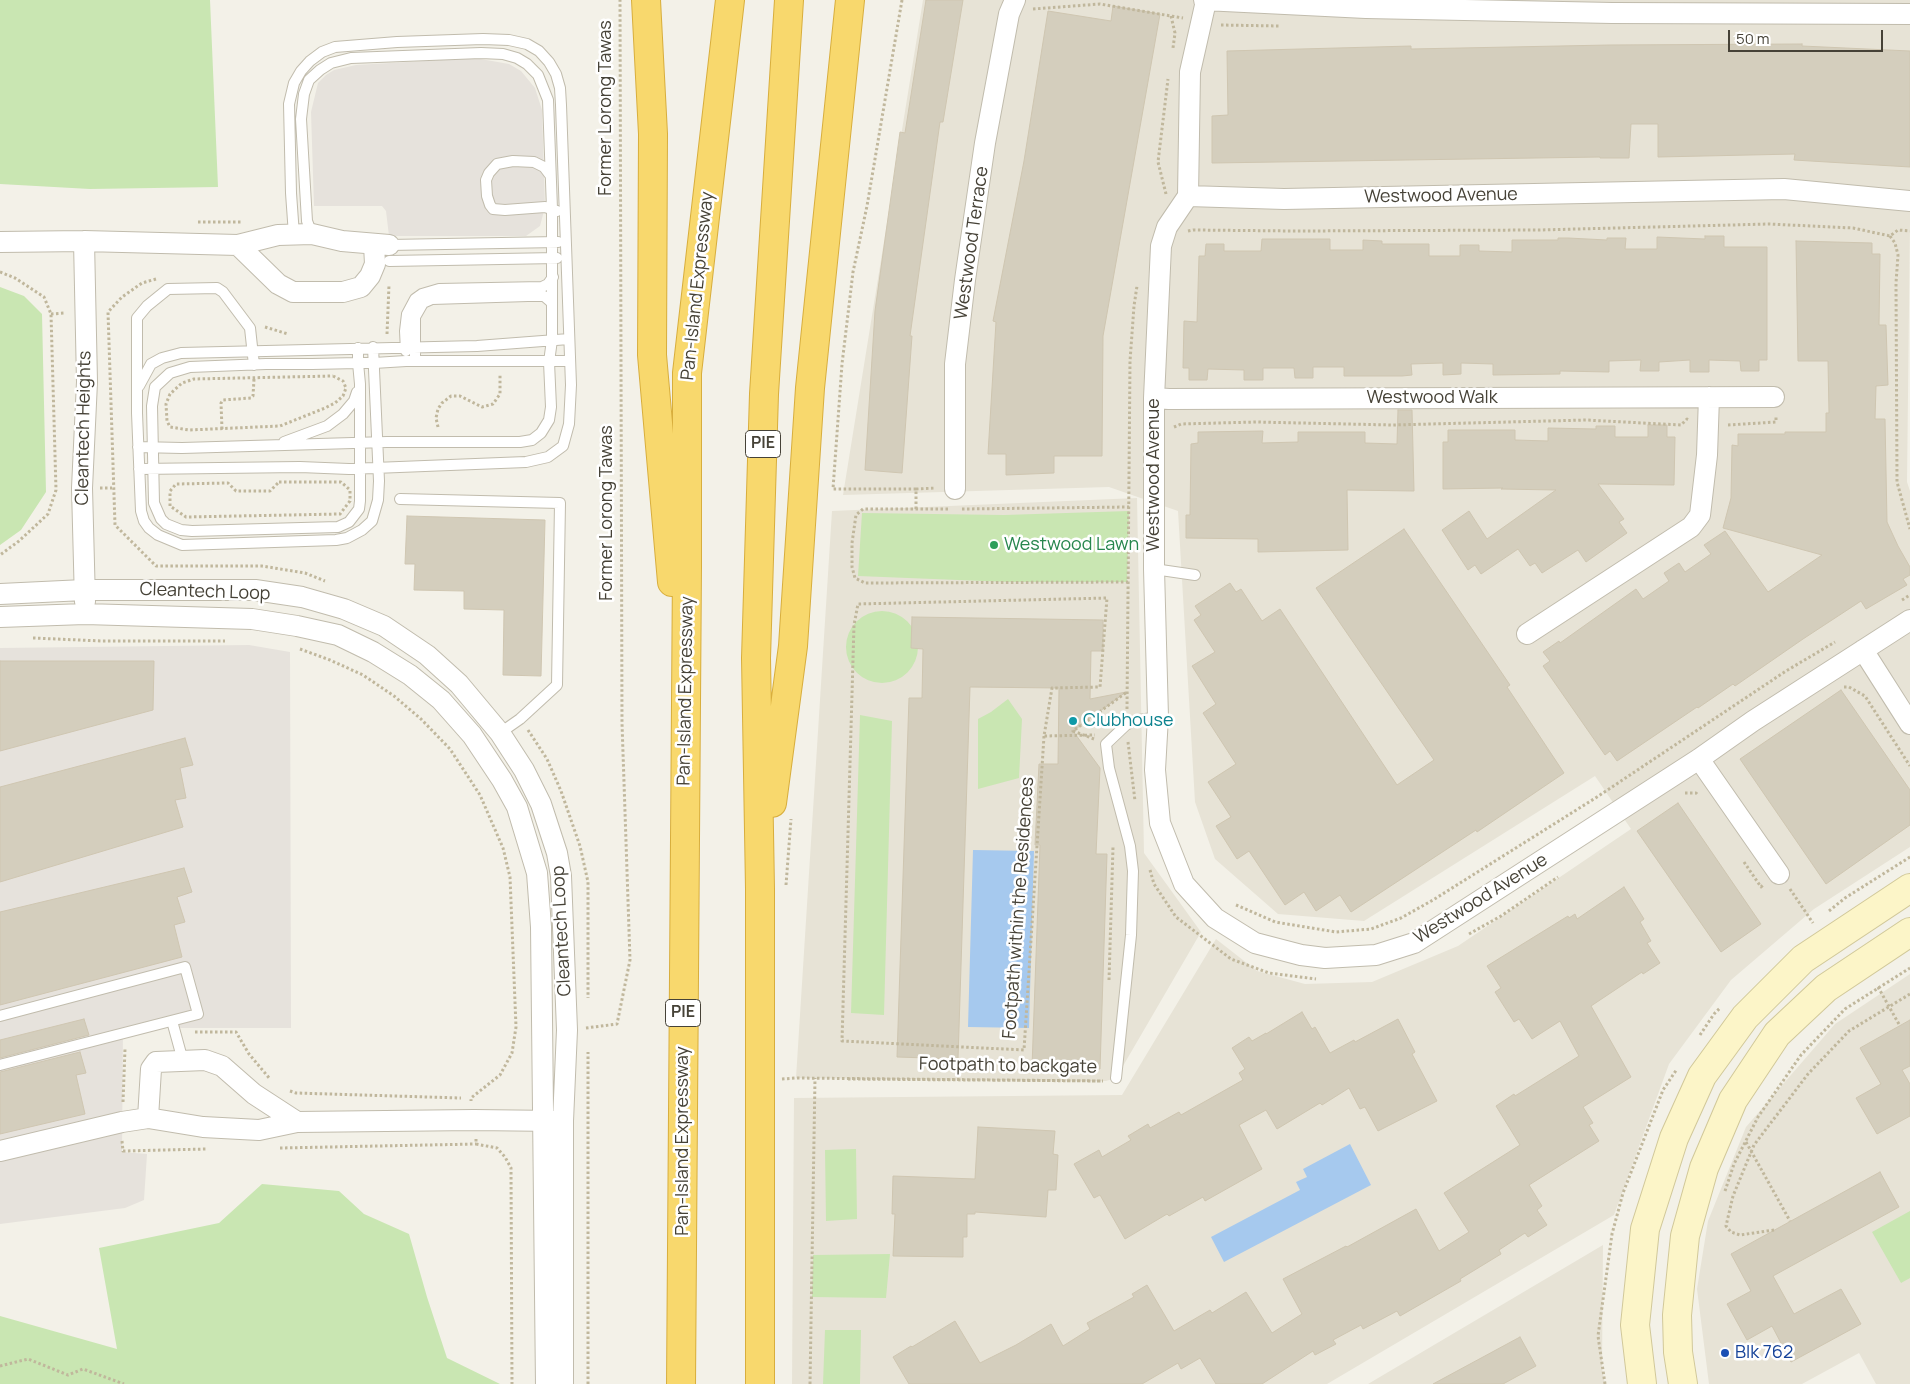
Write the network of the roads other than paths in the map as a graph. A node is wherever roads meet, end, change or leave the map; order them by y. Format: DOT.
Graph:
graph roads {
  1 [pos="646,0"];
  2 [pos="654,0"];
  3 [pos="789,0"];
  4 [pos="850,0"];
  5 [pos="1205,0"];
  6 [pos="729,1"];
  7 [pos="1021,7"];
  8 [pos="1910,14"];
  9 [pos="648,29"];
  10 [pos="550,175"];
  11 [pos="1190,197"];
  12 [pos="1910,201"];
  13 [pos="552,209"];
  14 [pos="564,213"];
  15 [pos="303,234"];
  16 [pos="84,241"];
  17 [pos="0,242"];
  18 [pos="552,242"];
  19 [pos="566,242"];
  20 [pos="238,245"];
  21 [pos="382,254"];
  22 [pos="553,258"];
  23 [pos="566,258"];
  24 [pos="553,277"];
  25 [pos="551,302"];
  26 [pos="569,339"];
  27 [pos="552,340"];
  28 [pos="374,347"];
  29 [pos="410,347"];
  30 [pos="358,348"];
  31 [pos="253,350"];
  32 [pos="411,361"];
  33 [pos="570,361"];
  34 [pos="549,362"];
  35 [pos="358,363"];
  36 [pos="374,363"];
  37 [pos="254,365"];
  38 [pos="360,384"];
  39 [pos="137,390"];
  40 [pos="1709,397"];
  41 [pos="1774,397"];
  42 [pos="1161,399"];
  43 [pos="360,443"];
  44 [pos="378,443"];
  45 [pos="273,446"];
  46 [pos="138,447"];
  47 [pos="153,447"];
  48 [pos="379,468"];
  49 [pos="139,469"];
  50 [pos="154,469"];
  51 [pos="360,469"];
  52 [pos="947,488"];
  53 [pos="400,499"];
  54 [pos="1154,569"];
  55 [pos="1195,575"];
  56 [pos="84,590"];
  57 [pos="0,594"];
  58 [pos="85,614"];
  59 [pos="0,618"];
  60 [pos="1910,620"];
  61 [pos="1527,634"];
  62 [pos="686,641"];
  63 [pos="1863,650"];
  64 [pos="1158,717"];
  65 [pos="1910,724"];
  66 [pos="500,732"];
  67 [pos="1699,759"];
  68 [pos="1780,874"];
  69 [pos="1910,888"];
  70 [pos="760,889"];
  71 [pos="1910,932"];
  72 [pos="0,1016"];
  73 [pos="172,1021"];
  74 [pos="183,1061"];
  75 [pos="0,1065"];
  76 [pos="1116,1078"];
  77 [pos="148,1118"];
  78 [pos="554,1121"];
  79 [pos="297,1122"];
  80 [pos="0,1150"];
  81 [pos="546,1384"];
  82 [pos="564,1384"];
  83 [pos="681,1384"];
  84 [pos="760,1384"];
  85 [pos="1642,1384"];
  86 [pos="1683,1384"];
  1 -- 9 [label="highway"];
  2 -- 9 [label="highway"];
  3 -- 70 [label="highway, PIE"];
  4 -- 70 [label="highway"];
  5 -- 8 [label="street"];
  5 -- 11 [label="street"];
  6 -- 62 [label="highway, Pan-Island Expressway / PIE"];
  7 -- 52 [label="street, Westwood Terrace"];
  9 -- 62 [label="highway"];
  10 -- 13 [label="lane"];
  10 -- 13 [label="lane"];
  10 -- 15 [label="lane"];
  11 -- 12 [label="street, Westwood Avenue"];
  11 -- 42 [label="street, Westwood Avenue"];
  13 -- 14 [label="lane"];
  13 -- 18 [label="lane"];
  14 -- 15 [label="lane"];
  14 -- 19 [label="lane"];
  15 -- 20 [label="street"];
  15 -- 21 [label="street"];
  16 -- 17 [label="street"];
  16 -- 20 [label="street"];
  16 -- 56 [label="street, Cleantech Heights"];
  18 -- 19 [label="lane"];
  18 -- 21 [label="lane"];
  18 -- 22 [label="lane"];
  19 -- 23 [label="lane"];
  20 -- 21 [label="street"];
  21 -- 22 [label="lane"];
  22 -- 23 [label="lane"];
  22 -- 24 [label="lane"];
  23 -- 26 [label="lane"];
  24 -- 25 [label="lane"];
  24 -- 29 [label="lane"];
  25 -- 27 [label="lane"];
  25 -- 29 [label="lane"];
  26 -- 27 [label="lane"];
  26 -- 33 [label="lane"];
  27 -- 29 [label="lane"];
  27 -- 34 [label="lane"];
  28 -- 29 [label="lane"];
  28 -- 30 [label="lane"];
  28 -- 36 [label="lane"];
  29 -- 32 [label="lane"];
  30 -- 31 [label="lane"];
  30 -- 35 [label="lane"];
  31 -- 37 [label="lane"];
  31 -- 39 [label="lane"];
  31 -- 39 [label="lane"];
  32 -- 34 [label="lane"];
  32 -- 36 [label="lane"];
  33 -- 34 [label="lane"];
  33 -- 48 [label="lane"];
  34 -- 44 [label="lane"];
  35 -- 36 [label="lane"];
  35 -- 37 [label="lane"];
  35 -- 38 [label="lane"];
  36 -- 44 [label="lane"];
  37 -- 47 [label="lane"];
  38 -- 43 [label="lane"];
  38 -- 45 [label="lane"];
  39 -- 46 [label="lane"];
  40 -- 41 [label="street, Westwood Walk"];
  40 -- 42 [label="street, Westwood Walk"];
  40 -- 61 [label="street"];
  42 -- 54 [label="street, Westwood Avenue"];
  43 -- 44 [label="lane"];
  43 -- 45 [label="lane"];
  43 -- 51 [label="lane"];
  44 -- 48 [label="lane"];
  45 -- 47 [label="lane"];
  46 -- 47 [label="lane"];
  46 -- 49 [label="lane"];
  47 -- 50 [label="lane"];
  48 -- 49 [label="lane"];
  48 -- 51 [label="lane"];
  49 -- 50 [label="lane"];
  50 -- 51 [label="lane"];
  50 -- 51 [label="lane"];
  53 -- 66 [label="lane"];
  54 -- 55 [label="lane"];
  54 -- 64 [label="street, Westwood Avenue"];
  56 -- 57 [label="street, Cleantech Loop"];
  56 -- 58 [label="street, Cleantech Heights"];
  56 -- 66 [label="street, Cleantech Loop"];
  58 -- 59 [label="street, Cleantech Loop"];
  58 -- 78 [label="street, Cleantech Loop"];
  60 -- 63 [label="street, Westwood Avenue"];
  62 -- 83 [label="highway, Pan-Island Expressway / PIE"];
  63 -- 65 [label="street"];
  63 -- 67 [label="street, Westwood Avenue"];
  64 -- 67 [label="street, Westwood Avenue"];
  64 -- 76 [label="lane"];
  66 -- 78 [label="street, Cleantech Loop"];
  67 -- 68 [label="street"];
  69 -- 85 [label="street"];
  70 -- 84 [label="highway, PIE"];
  71 -- 86 [label="street"];
  72 -- 73 [label="lane"];
  73 -- 74 [label="lane"];
  73 -- 75 [label="lane"];
  74 -- 77 [label="street"];
  74 -- 79 [label="street"];
  77 -- 79 [label="street"];
  77 -- 80 [label="street"];
  78 -- 79 [label="street"];
  78 -- 81 [label="street, Cleantech Loop"];
  78 -- 82 [label="street, Cleantech Loop"];
}
